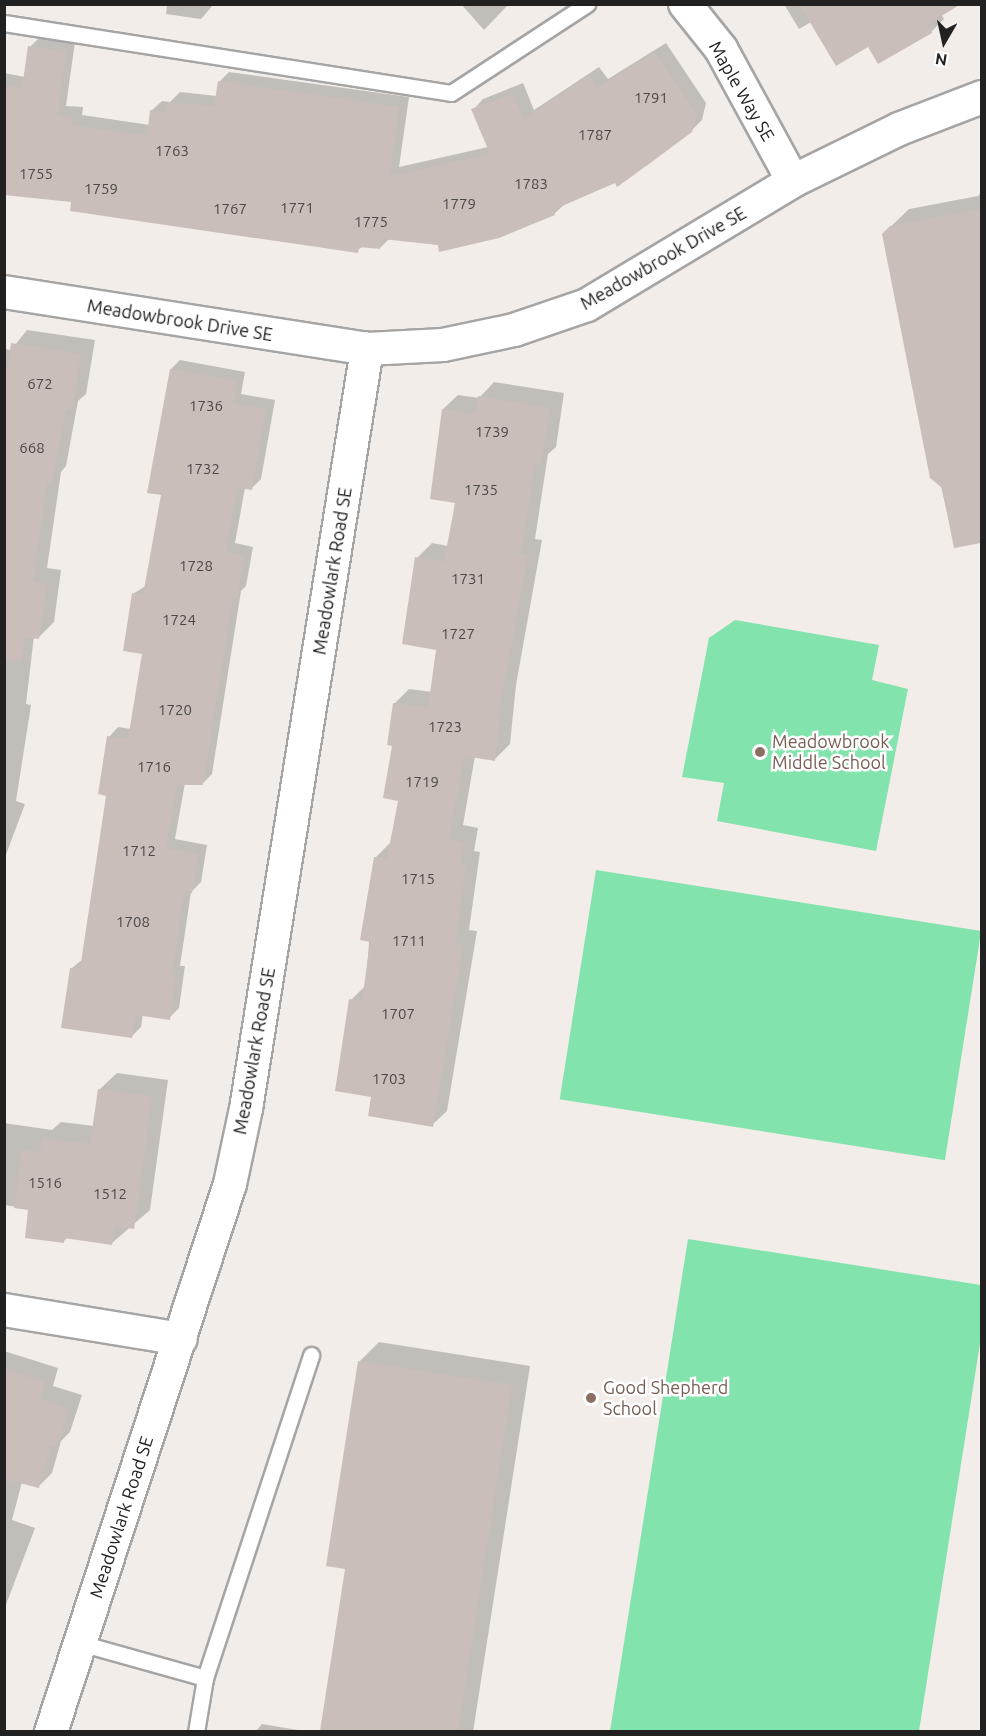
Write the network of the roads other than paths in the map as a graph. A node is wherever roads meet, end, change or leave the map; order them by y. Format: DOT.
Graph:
graph roads {
  1 [pos="587,4"];
  2 [pos="685,4"];
  3 [pos="4,23"];
  4 [pos="981,98"];
  5 [pos="793,181"];
  6 [pos="4,292"];
  7 [pos="367,349"];
  8 [pos="4,1310"];
  9 [pos="181,1339"];
  10 [pos="311,1355"];
  11 [pos="80,1643"];
  12 [pos="204,1678"];
  13 [pos="51,1731"];
  14 [pos="196,1731"];
  1 -- 3 [label="lane"];
  2 -- 5 [label="street, Maple Way SE"];
  4 -- 5 [label="street, Meadowbrook Drive SE"];
  5 -- 7 [label="street, Meadowbrook Drive SE"];
  6 -- 7 [label="street, Meadowbrook Drive SE"];
  7 -- 9 [label="street, Meadowlark Road SE"];
  8 -- 9 [label="street"];
  9 -- 11 [label="street, Meadowlark Road SE"];
  10 -- 12 [label="lane"];
  11 -- 12 [label="lane"];
  11 -- 13 [label="street, Meadowlark Road SE"];
  12 -- 14 [label="lane"];
}
